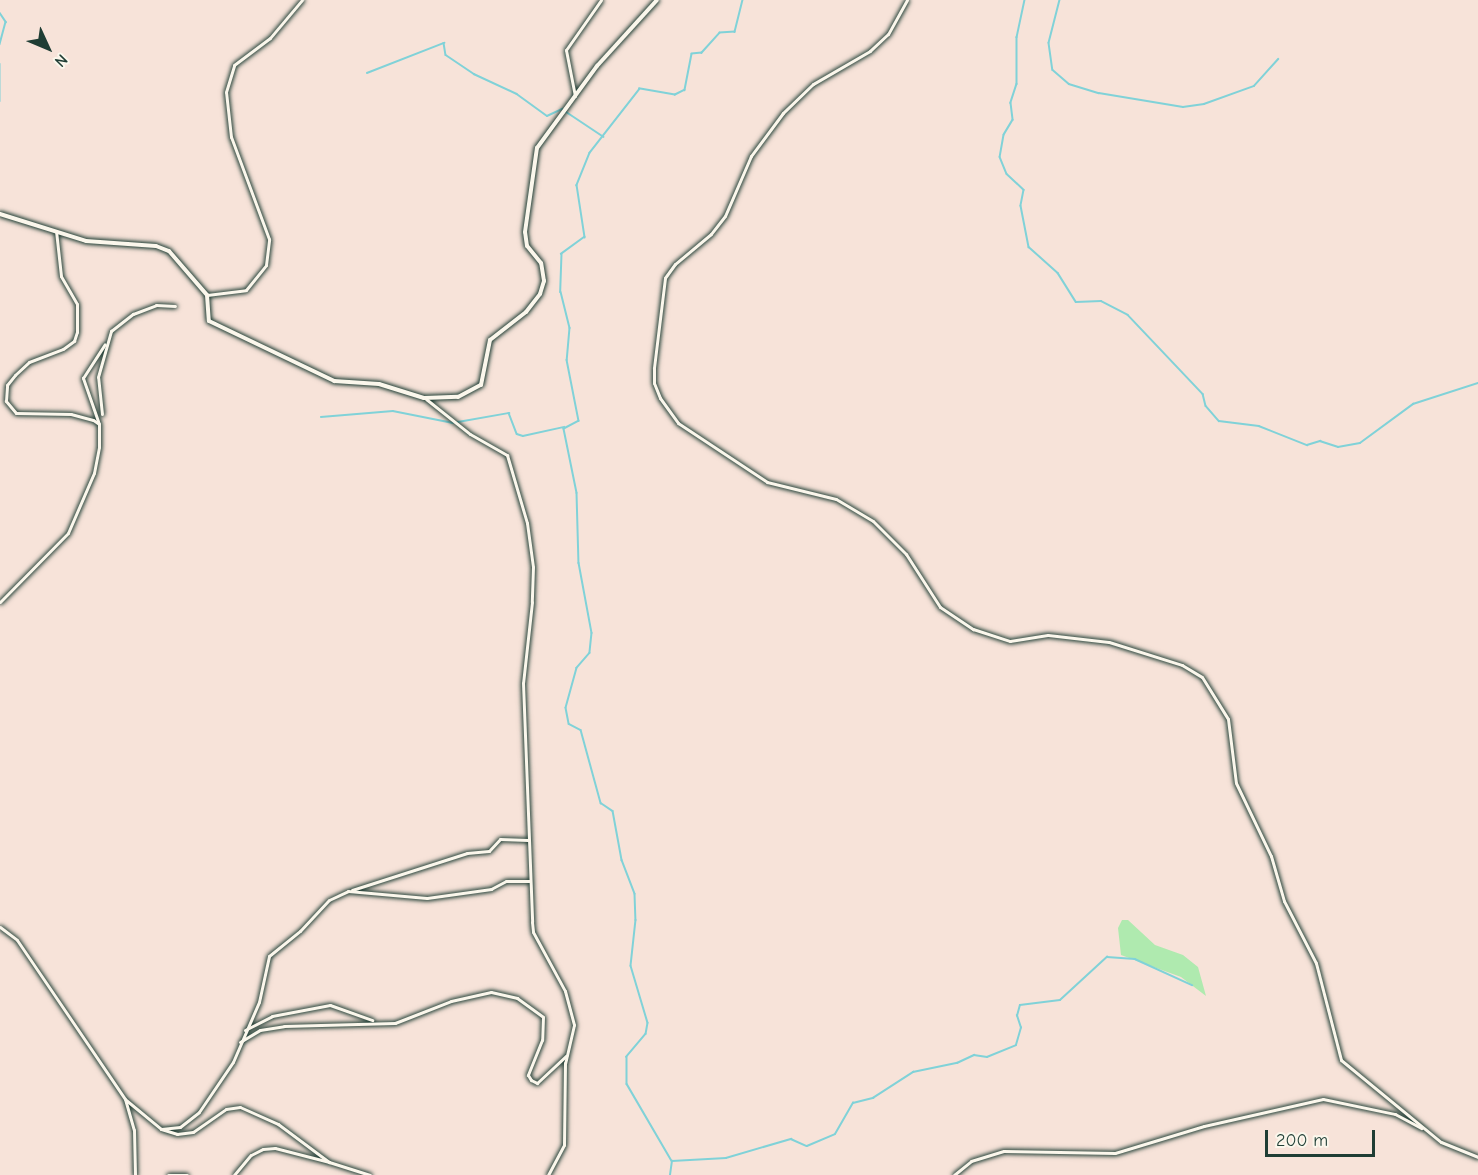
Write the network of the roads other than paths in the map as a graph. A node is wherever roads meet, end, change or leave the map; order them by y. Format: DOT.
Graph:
graph roads {
  1 [pos="302,0"];
  2 [pos="601,0"];
  3 [pos="657,0"];
  4 [pos="907,0"];
  5 [pos="575,96"];
  6 [pos="0,214"];
  7 [pos="56,231"];
  8 [pos="207,294"];
  9 [pos="176,306"];
  10 [pos="106,342"];
  11 [pos="424,398"];
  12 [pos="102,414"];
  13 [pos="99,424"];
  14 [pos="0,602"];
  15 [pos="528,840"];
  16 [pos="530,881"];
  17 [pos="348,891"];
  18 [pos="0,927"];
  19 [pos="377,1022"];
  20 [pos="244,1031"];
  21 [pos="238,1043"];
  22 [pos="566,1056"];
  23 [pos="125,1099"];
  24 [pos="161,1129"];
  25 [pos="1426,1130"];
  26 [pos="1478,1157"];
  27 [pos="328,1162"];
  28 [pos="135,1175"];
  29 [pos="168,1175"];
  30 [pos="187,1175"];
  31 [pos="234,1175"];
  32 [pos="370,1175"];
  33 [pos="548,1175"];
  34 [pos="954,1175"];
  1 -- 8 [label="street"];
  2 -- 5 [label="street"];
  3 -- 5 [label="street"];
  4 -- 25 [label="street"];
  5 -- 11 [label="street"];
  6 -- 7 [label="street"];
  7 -- 8 [label="street"];
  7 -- 13 [label="street"];
  8 -- 11 [label="street"];
  9 -- 10 [label="street"];
  10 -- 12 [label="street"];
  10 -- 13 [label="street"];
  11 -- 15 [label="street"];
  13 -- 14 [label="street"];
  15 -- 16 [label="street"];
  15 -- 17 [label="street"];
  16 -- 17 [label="street"];
  16 -- 22 [label="street"];
  17 -- 20 [label="street"];
  18 -- 23 [label="street"];
  19 -- 20 [label="street"];
  19 -- 21 [label="street"];
  19 -- 22 [label="street"];
  20 -- 21 [label="street"];
  21 -- 24 [label="street"];
  22 -- 33 [label="street"];
  23 -- 24 [label="street"];
  23 -- 28 [label="street"];
  24 -- 27 [label="street"];
  25 -- 26 [label="street"];
  25 -- 34 [label="street"];
  27 -- 31 [label="street"];
  27 -- 32 [label="street"];
  29 -- 30 [label="street"];
}
